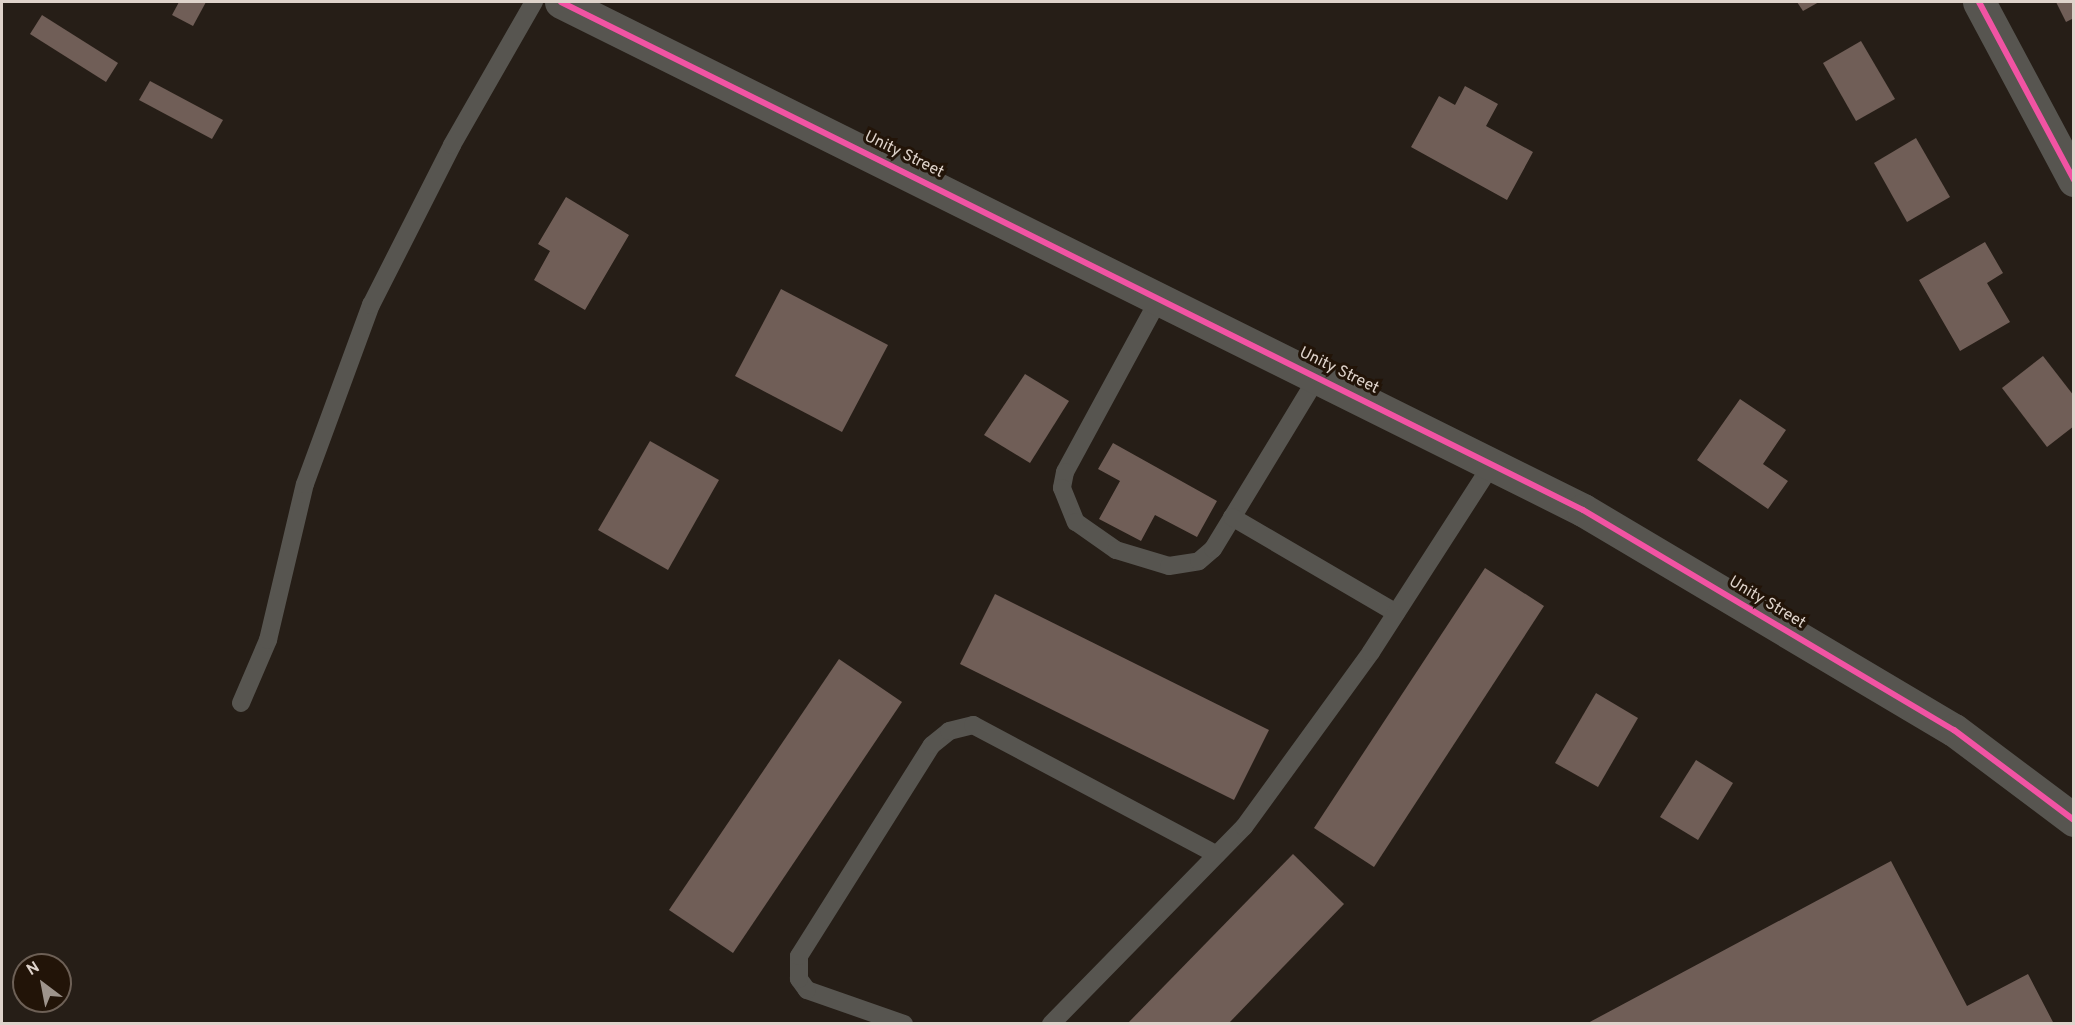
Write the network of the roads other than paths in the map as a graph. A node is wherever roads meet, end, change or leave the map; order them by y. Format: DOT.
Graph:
graph roads {
  1 [pos="534,2"];
  2 [pos="561,2"];
  3 [pos="1979,2"];
  4 [pos="2073,180"];
  5 [pos="1160,297"];
  6 [pos="1319,375"];
  7 [pos="1492,463"];
  8 [pos="1232,517"];
  9 [pos="1396,613"];
  10 [pos="241,703"];
  11 [pos="2073,820"];
  12 [pos="1217,855"];
  13 [pos="904,1023"];
  14 [pos="1051,1023"];
  1 -- 10 [label="lane"];
  2 -- 5 [label="street, Unity Street"];
  3 -- 4 [label="street"];
  5 -- 6 [label="street, Unity Street"];
  5 -- 8 [label="lane"];
  6 -- 7 [label="street, Unity Street"];
  6 -- 8 [label="lane"];
  7 -- 9 [label="lane"];
  7 -- 11 [label="street, Unity Street"];
  8 -- 9 [label="lane"];
  9 -- 12 [label="lane"];
  12 -- 13 [label="lane"];
  12 -- 14 [label="lane"];
}
